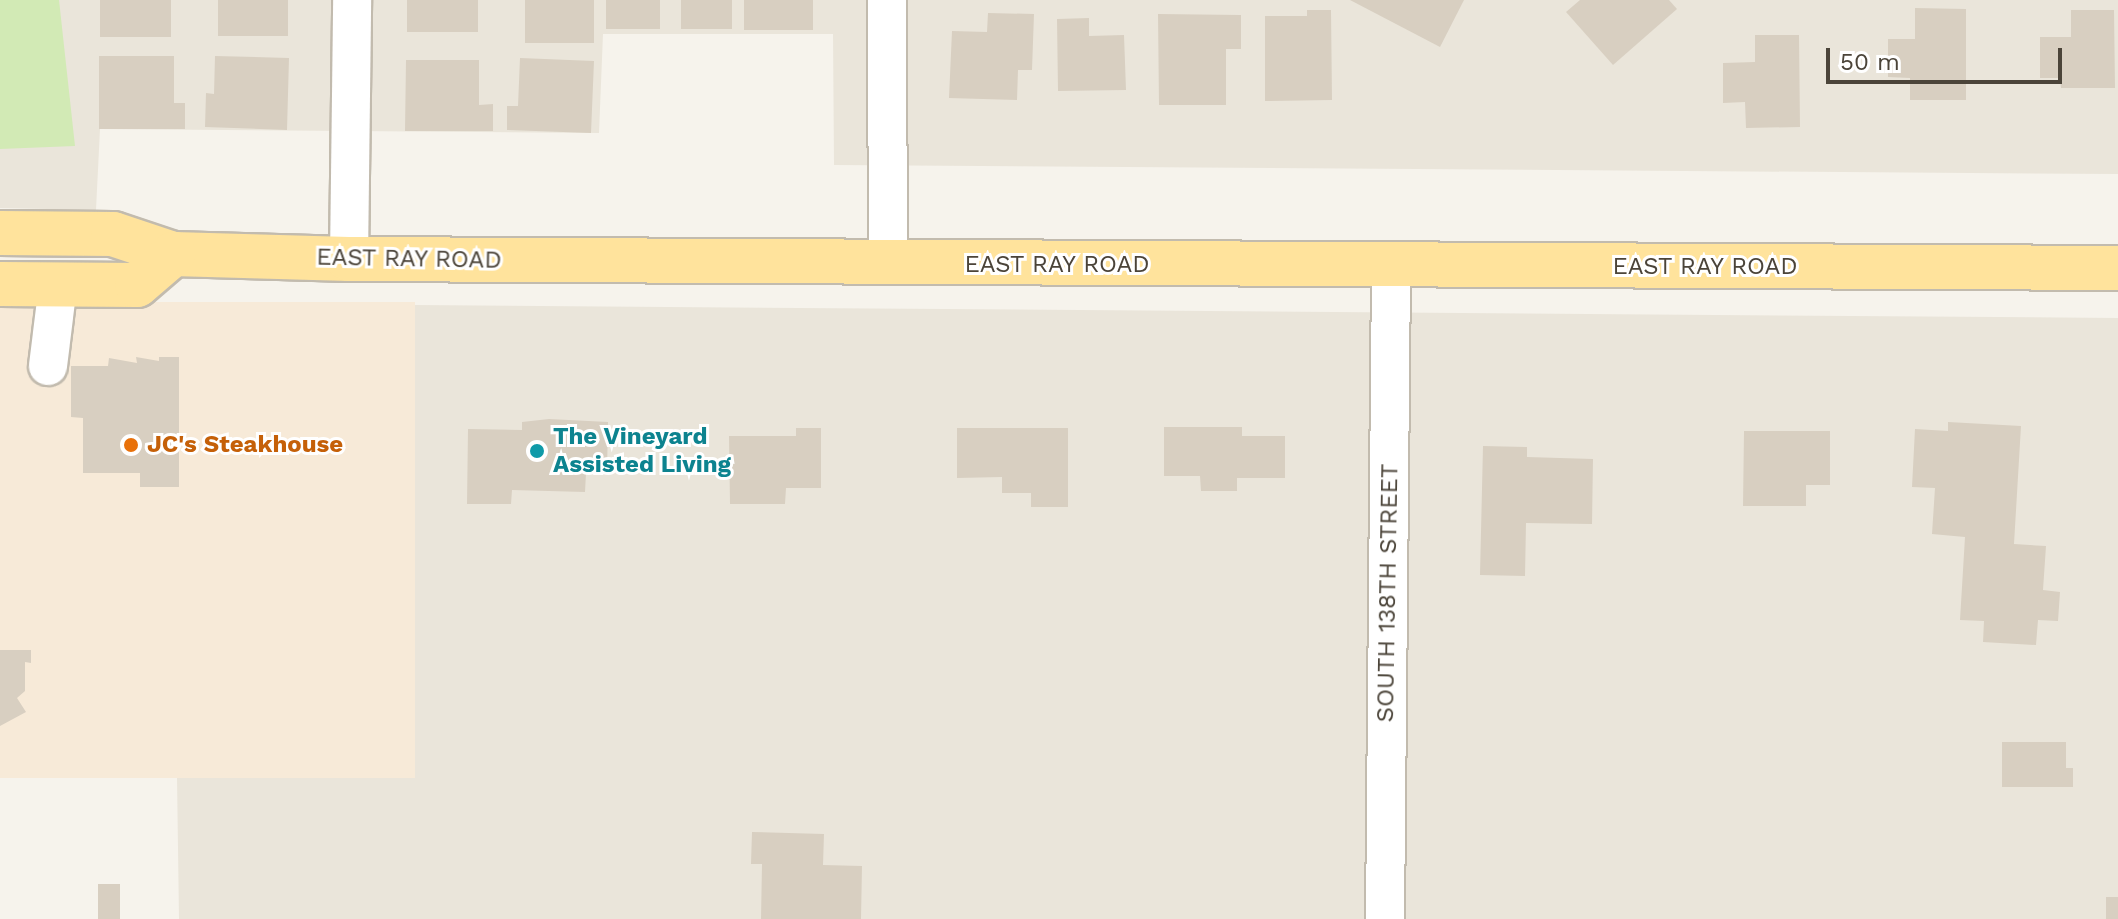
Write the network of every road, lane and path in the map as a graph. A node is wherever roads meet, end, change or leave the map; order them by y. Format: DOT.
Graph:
graph roads {
  1 [pos="352,0"];
  2 [pos="887,0"];
  3 [pos="0,233"];
  4 [pos="173,254"];
  5 [pos="349,259"];
  6 [pos="888,265"];
  7 [pos="1391,266"];
  8 [pos="2118,268"];
  9 [pos="0,284"];
  10 [pos="58,284"];
  11 [pos="48,366"];
  12 [pos="1385,919"];
  1 -- 5 [label="street"];
  2 -- 6 [label="street"];
  3 -- 4 [label="main road, EAST RAY ROAD"];
  4 -- 5 [label="main road, EAST RAY ROAD"];
  4 -- 10 [label="main road"];
  5 -- 6 [label="main road, EAST RAY ROAD"];
  6 -- 7 [label="main road, EAST RAY ROAD"];
  7 -- 8 [label="main road, EAST RAY ROAD"];
  7 -- 12 [label="street, SOUTH 138TH STREET"];
  9 -- 10 [label="main road"];
  10 -- 11 [label="street"];
}
